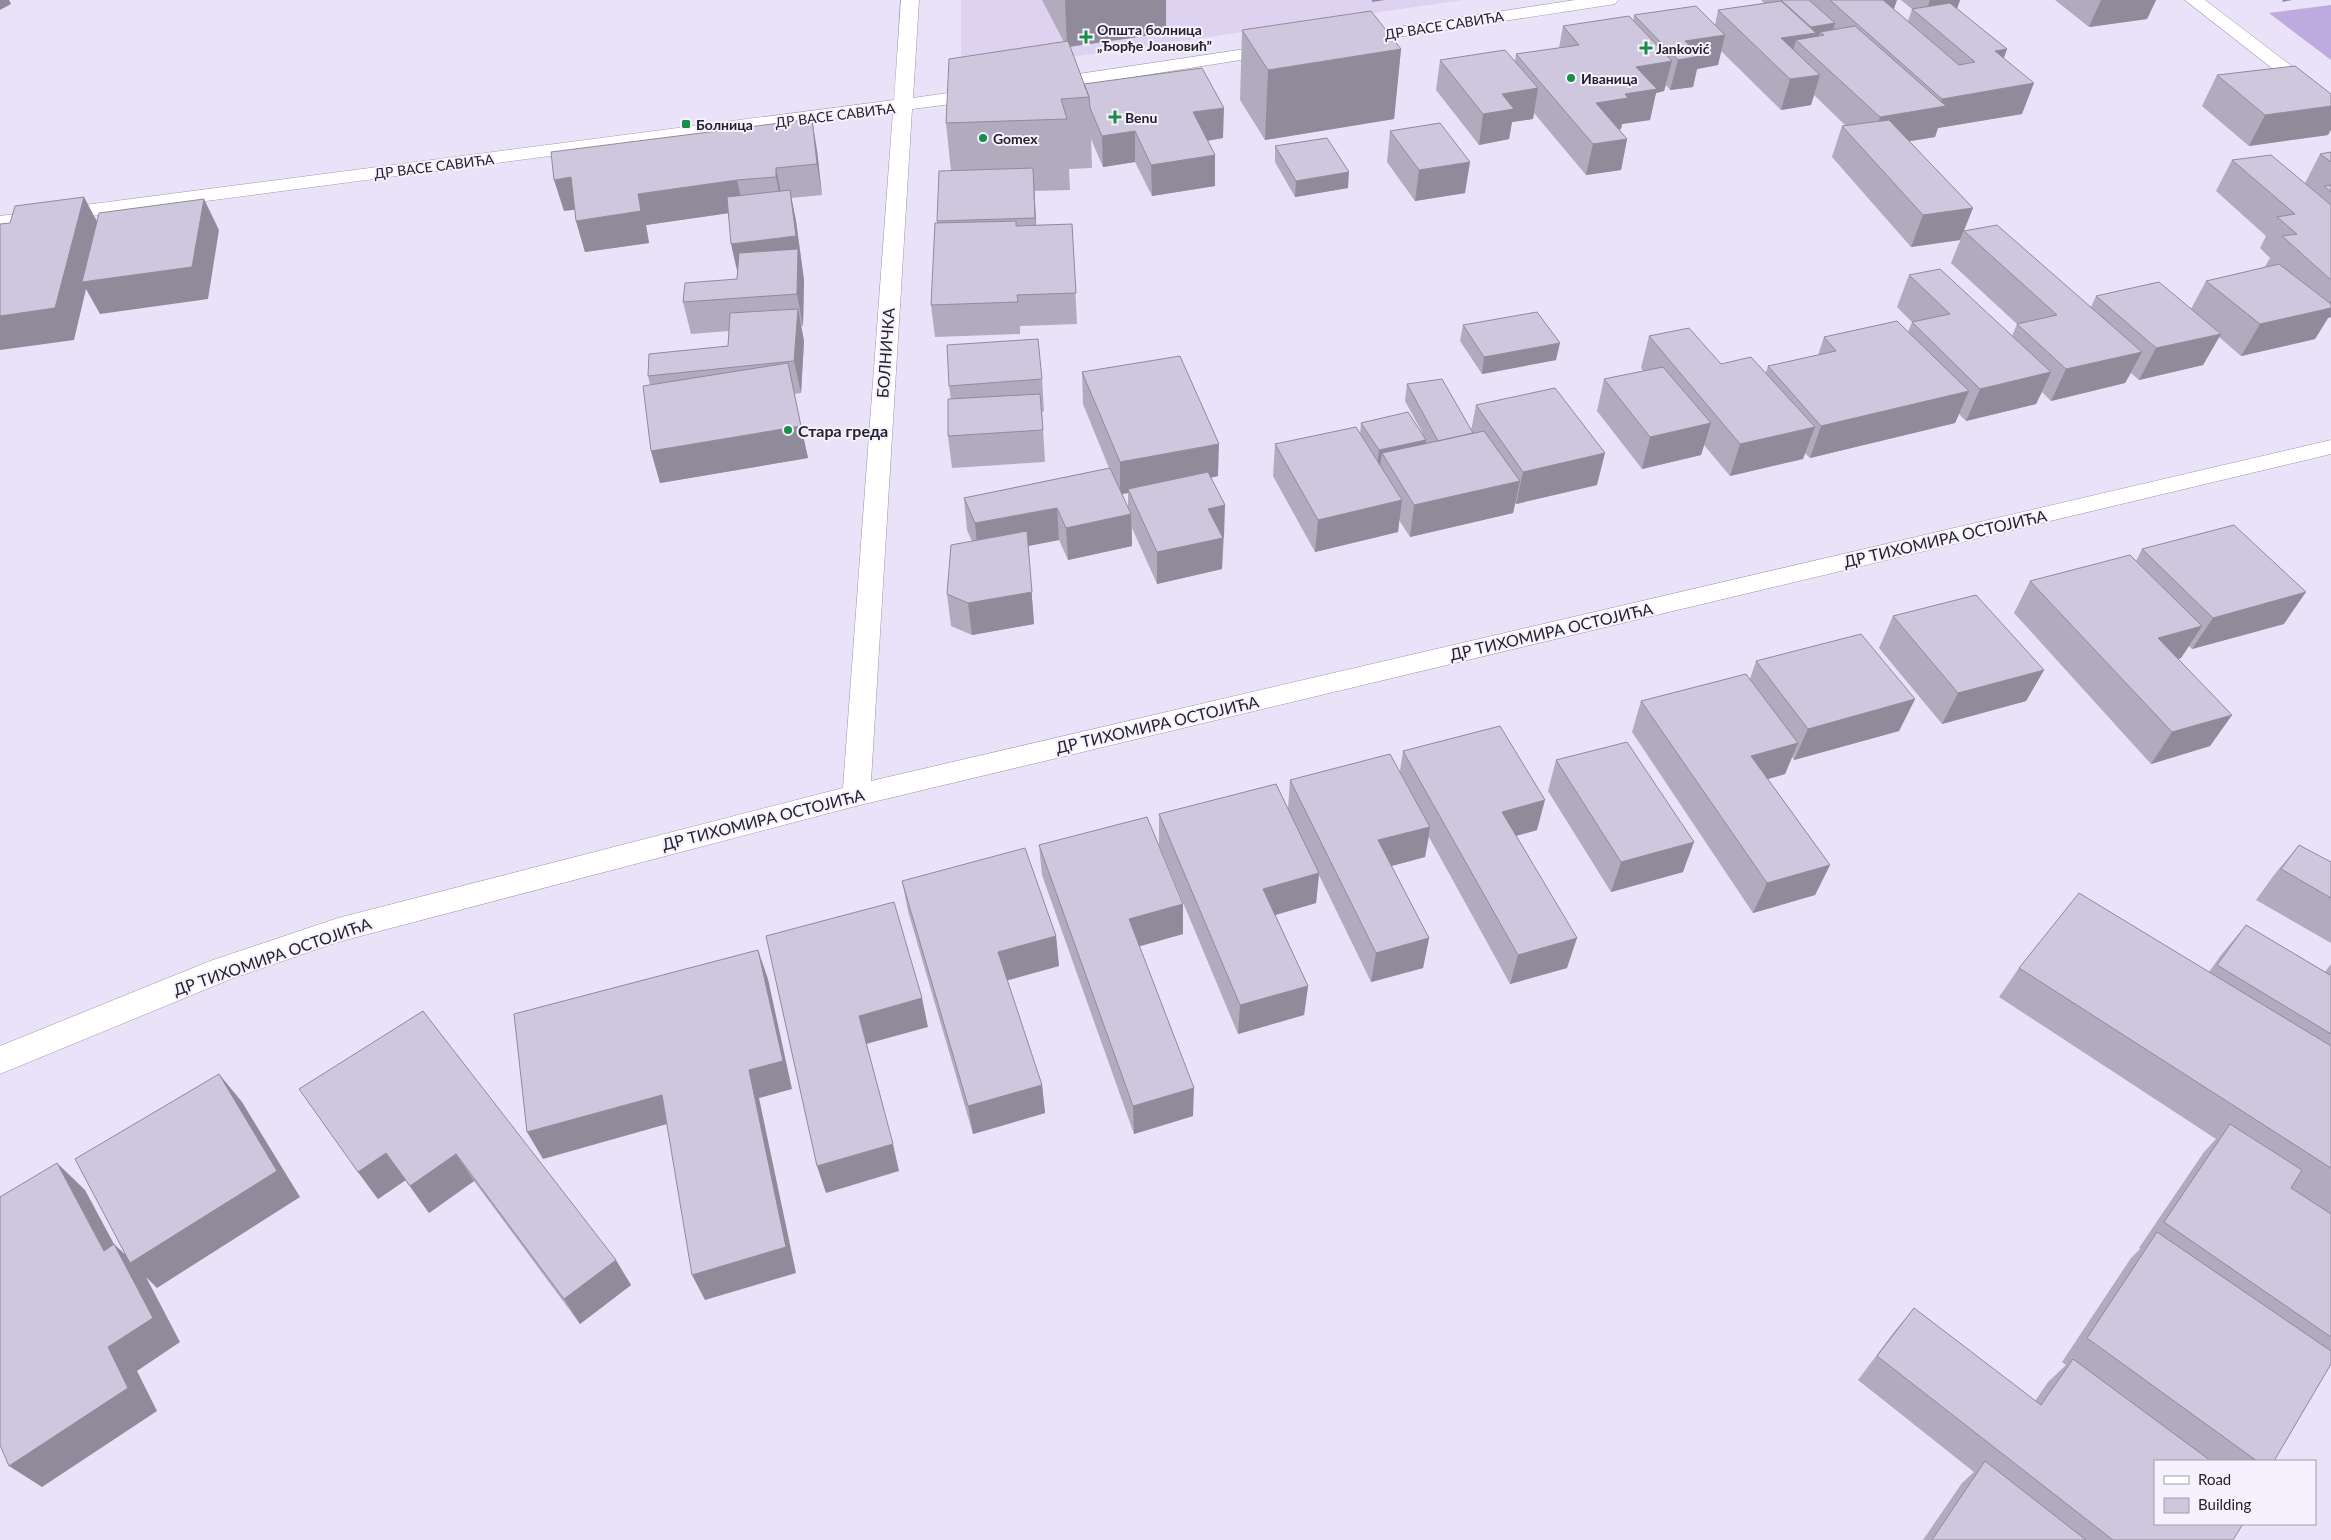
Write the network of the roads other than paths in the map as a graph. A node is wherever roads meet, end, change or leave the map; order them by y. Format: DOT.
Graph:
graph roads {
  1 [pos="910,0"];
  2 [pos="1609,0"];
  3 [pos="2194,0"];
  4 [pos="1334,41"];
  5 [pos="1298,47"];
  6 [pos="1026,88"];
  7 [pos="996,92"];
  8 [pos="2331,105"];
  9 [pos="902,106"];
  10 [pos="0,222"];
  11 [pos="2331,447"];
  12 [pos="856,795"];
  13 [pos="0,1060"];
  1 -- 9 [label="street, БОЛНИЧКА"];
  2 -- 4 [label="street, ДР ВАСЕ САВИЋА"];
  3 -- 8 [label="street"];
  5 -- 6 [label="street"];
  7 -- 9 [label="street, ДР ВАСЕ САВИЋА"];
  9 -- 10 [label="street, ДР ВАСЕ САВИЋА"];
  9 -- 12 [label="street, БОЛНИЧКА"];
  11 -- 12 [label="street, ДР ТИХОМИРА ОСТОЈИЋА"];
  12 -- 13 [label="street, ДР ТИХОМИРА ОСТОЈИЋА"];
}
